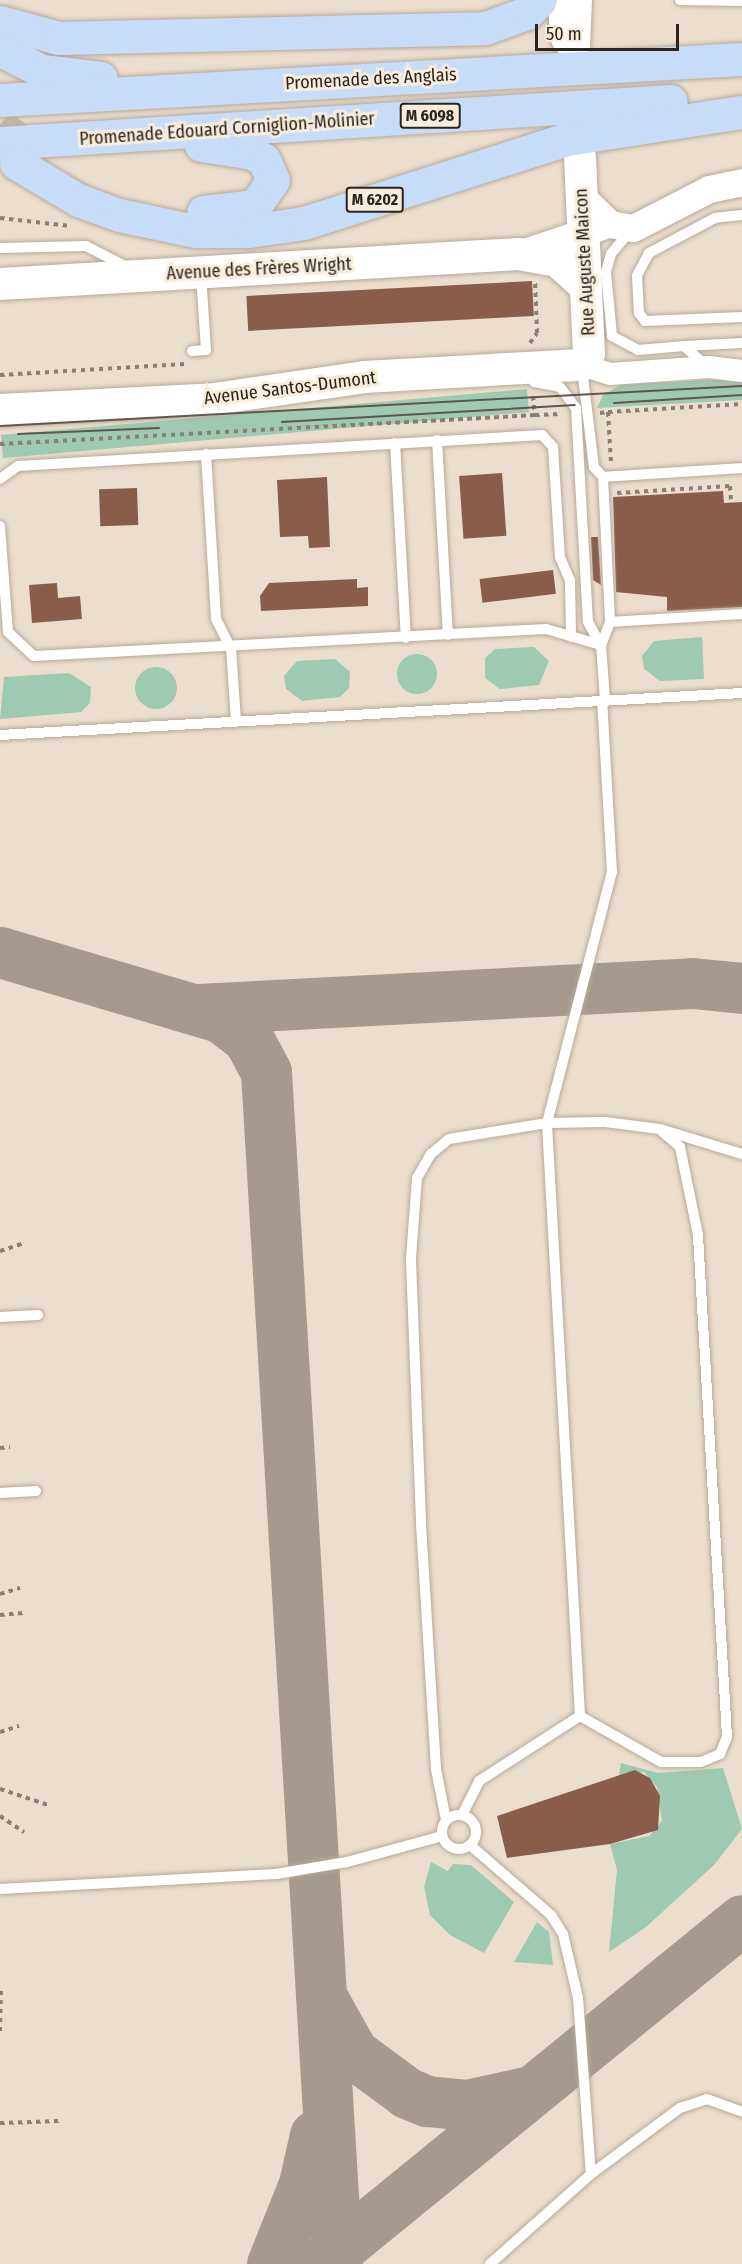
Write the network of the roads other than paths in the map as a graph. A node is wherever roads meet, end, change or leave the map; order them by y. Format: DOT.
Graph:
graph roads {
  1 [pos="540,0"];
  2 [pos="563,0"];
  3 [pos="576,0"];
  4 [pos="684,1"];
  5 [pos="722,1"];
  6 [pos="742,1"];
  7 [pos="0,22"];
  8 [pos="0,50"];
  9 [pos="742,59"];
  10 [pos="258,85"];
  11 [pos="742,98"];
  12 [pos="0,100"];
  13 [pos="742,112"];
  14 [pos="118,137"];
  15 [pos="20,155"];
  16 [pos="580,157"];
  17 [pos="742,182"];
  18 [pos="742,215"];
  19 [pos="599,229"];
  20 [pos="0,248"];
  21 [pos="521,265"];
  22 [pos="201,272"];
  23 [pos="142,276"];
  24 [pos="576,278"];
  25 [pos="0,284"];
  26 [pos="742,316"];
  27 [pos="742,343"];
  28 [pos="684,346"];
  29 [pos="196,350"];
  30 [pos="742,358"];
  31 [pos="581,365"];
  32 [pos="709,368"];
  33 [pos="742,371"];
  34 [pos="529,377"];
  35 [pos="300,386"];
  36 [pos="360,393"];
  37 [pos="0,410"];
  38 [pos="437,440"];
  39 [pos="395,443"];
  40 [pos="206,454"];
  41 [pos="742,468"];
  42 [pos="603,477"];
  43 [pos="0,479"];
  44 [pos="0,526"];
  45 [pos="742,614"];
  46 [pos="610,622"];
  47 [pos="448,635"];
  48 [pos="571,637"];
  49 [pos="406,638"];
  50 [pos="601,645"];
  51 [pos="231,648"];
  52 [pos="742,693"];
  53 [pos="603,700"];
  54 [pos="236,721"];
  55 [pos="0,735"];
  56 [pos="547,1123"];
  57 [pos="660,1129"];
  58 [pos="742,1154"];
  59 [pos="38,1315"];
  60 [pos="0,1317"];
  61 [pos="36,1491"];
  62 [pos="0,1493"];
  63 [pos="580,1716"];
  64 [pos="462,1815"];
  65 [pos="446,1820"];
  66 [pos="442,1836"];
  67 [pos="470,1845"];
  68 [pos="0,1889"];
  69 [pos="742,2112"];
  70 [pos="591,2174"];
  71 [pos="490,2264"];
  1 -- 7 [label="main road"];
  2 -- 3 [label="main road"];
  4 -- 5 [label="lane"];
  5 -- 6 [label="lane"];
  8 -- 10 [label="main road"];
  9 -- 10 [label="main road, Promenade des Anglais / M 6098"];
  10 -- 12 [label="main road, Promenade des Anglais / M 6098"];
  11 -- 14 [label="main road, Promenade Edouard Corniglion-Molinier / M 6098"];
  13 -- 15 [label="main road, M 6202"];
  14 -- 15 [label="main road, Promenade Edouard Corniglion-Molinier / M 6098"];
  14 -- 15 [label="main road"];
  16 -- 19 [label="main road, Rue Auguste Maicon"];
  17 -- 19 [label="street, Avenue des Frères Wright"];
  18 -- 26 [label="lane"];
  19 -- 21 [label="street, Avenue des Frères Wright"];
  19 -- 24 [label="main road, Rue Auguste Maicon"];
  19 -- 28 [label="lane"];
  20 -- 23 [label="lane"];
  21 -- 22 [label="main road, Avenue des Frères Wright"];
  21 -- 24 [label="main road, Avenue des Frères Wright"];
  22 -- 23 [label="main road, Avenue des Frères Wright"];
  22 -- 29 [label="lane"];
  23 -- 25 [label="main road, Avenue des Frères Wright"];
  24 -- 31 [label="main road, Rue Auguste Maicon"];
  27 -- 28 [label="lane"];
  28 -- 32 [label="lane"];
  30 -- 32 [label="lane"];
  31 -- 32 [label="street"];
  31 -- 34 [label="main road, Avenue Santos-Dumont"];
  31 -- 42 [label="lane"];
  32 -- 33 [label="street"];
  34 -- 35 [label="main road, Avenue Santos-Dumont"];
  34 -- 50 [label="lane"];
  35 -- 36 [label="lane"];
  35 -- 37 [label="main road, Avenue Santos-Dumont"];
  38 -- 39 [label="lane"];
  38 -- 47 [label="lane"];
  38 -- 48 [label="lane"];
  39 -- 40 [label="lane"];
  39 -- 49 [label="lane"];
  40 -- 43 [label="lane"];
  40 -- 51 [label="lane"];
  41 -- 42 [label="lane"];
  42 -- 46 [label="lane"];
  44 -- 51 [label="lane"];
  45 -- 46 [label="lane"];
  46 -- 50 [label="lane"];
  47 -- 48 [label="lane"];
  47 -- 49 [label="lane"];
  48 -- 50 [label="lane"];
  49 -- 51 [label="lane"];
  50 -- 53 [label="lane"];
  51 -- 54 [label="lane"];
  52 -- 53 [label="lane"];
  53 -- 54 [label="lane"];
  53 -- 56 [label="lane"];
  54 -- 55 [label="lane"];
  56 -- 57 [label="lane"];
  56 -- 63 [label="lane"];
  56 -- 65 [label="lane"];
  57 -- 58 [label="lane"];
  57 -- 63 [label="lane"];
  59 -- 60 [label="lane"];
  61 -- 62 [label="lane"];
  63 -- 64 [label="lane"];
  64 -- 65 [label="lane"];
  64 -- 67 [label="lane"];
  65 -- 66 [label="lane"];
  66 -- 67 [label="lane"];
  66 -- 68 [label="lane"];
  67 -- 70 [label="lane"];
  69 -- 70 [label="lane"];
  70 -- 71 [label="lane"];
}
